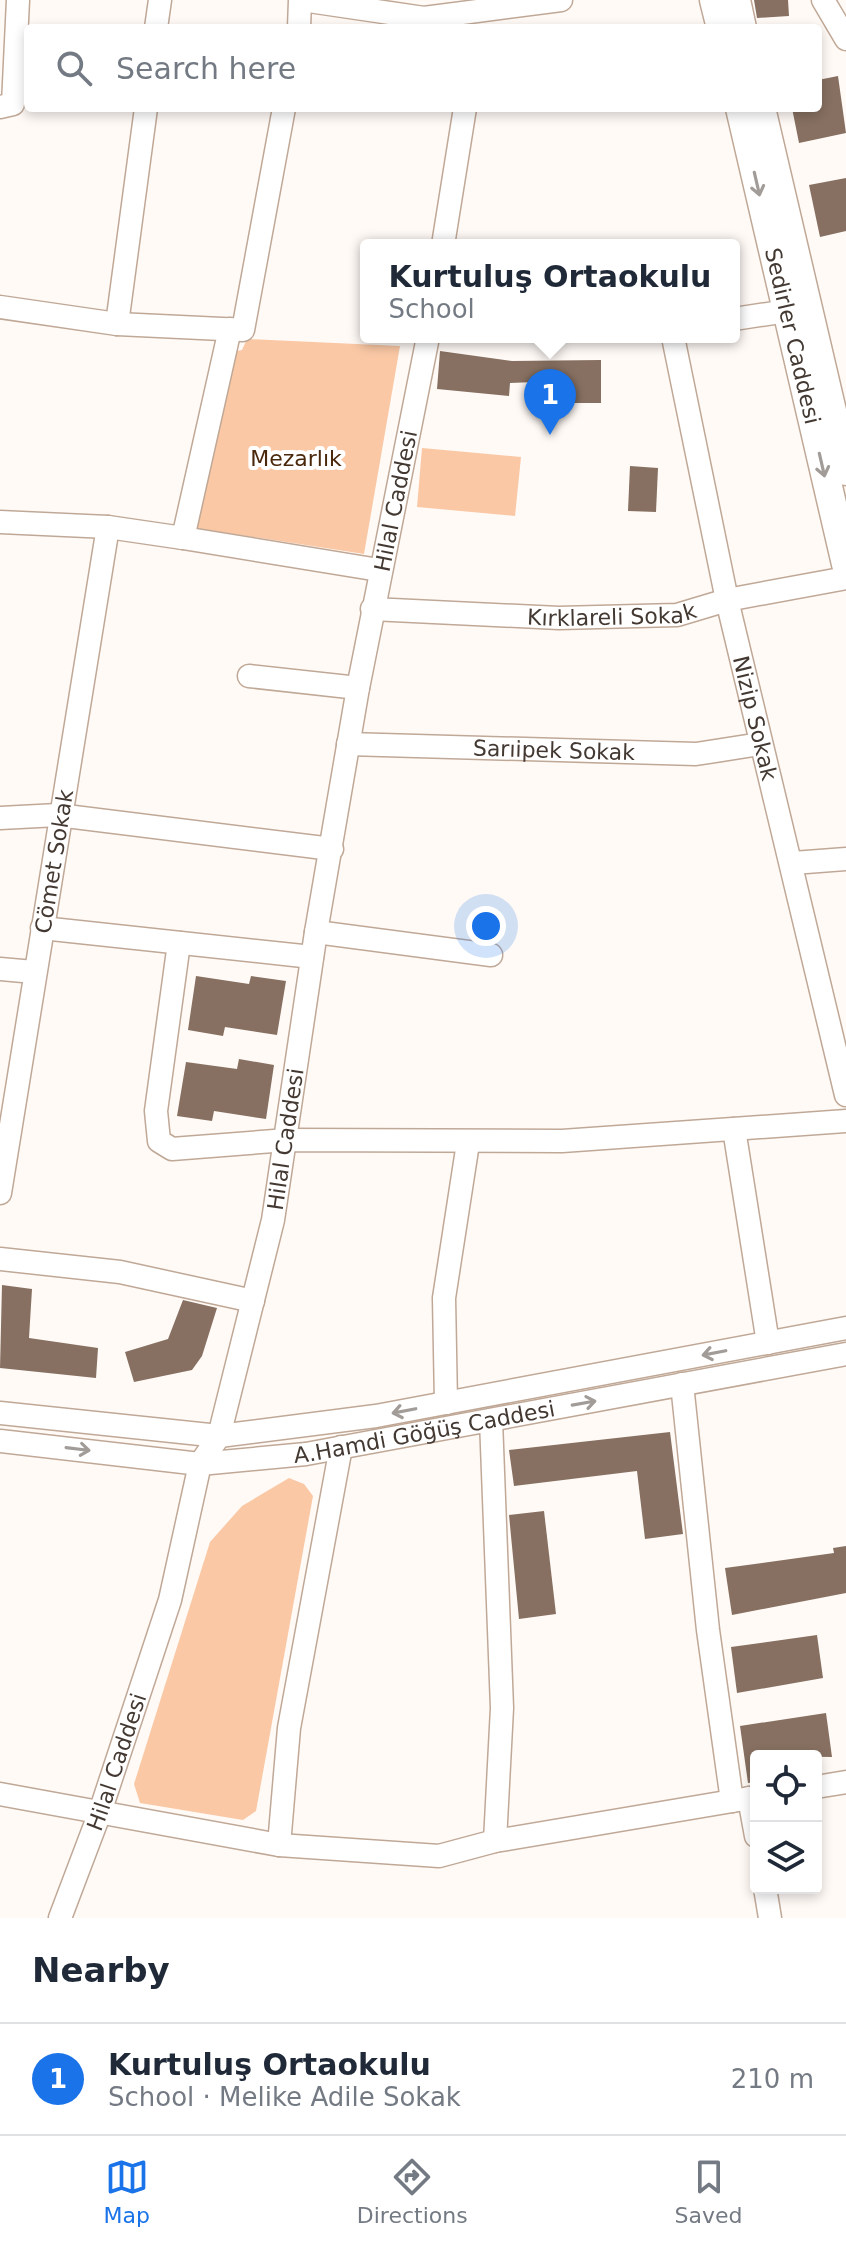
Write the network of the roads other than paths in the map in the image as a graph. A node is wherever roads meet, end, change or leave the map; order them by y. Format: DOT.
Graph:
graph roads {
  1 [pos="18,0"];
  2 [pos="160,0"];
  3 [pos="301,0"];
  4 [pos="561,0"];
  5 [pos="714,0"];
  6 [pos="736,0"];
  7 [pos="823,0"];
  8 [pos="480,14"];
  9 [pos="157,24"];
  10 [pos="299,24"];
  11 [pos="720,24"];
  12 [pos="741,24"];
  13 [pos="846,39"];
  14 [pos="0,107"];
  15 [pos="145,112"];
  16 [pos="283,112"];
  17 [pos="464,112"];
  18 [pos="741,112"];
  19 [pos="762,112"];
  20 [pos="444,239"];
  21 [pos="0,307"];
  22 [pos="787,311"];
  23 [pos="740,318"];
  24 [pos="117,324"];
  25 [pos="230,329"];
  26 [pos="427,343"];
  27 [pos="674,343"];
  28 [pos="846,471"];
  29 [pos="0,522"];
  30 [pos="108,527"];
  31 [pos="183,538"];
  32 [pos="846,564"];
  33 [pos="379,570"];
  34 [pos="846,578"];
  35 [pos="727,600"];
  36 [pos="372,609"];
  37 [pos="249,676"];
  38 [pos="358,688"];
  39 [pos="348,744"];
  40 [pos="760,744"];
  41 [pos="58,815"];
  42 [pos="0,818"];
  43 [pos="332,849"];
  44 [pos="846,859"];
  45 [pos="793,863"];
  46 [pos="42,928"];
  47 [pos="316,932"];
  48 [pos="179,943"];
  49 [pos="491,955"];
  50 [pos="312,957"];
  51 [pos="0,969"];
  52 [pos="34,972"];
  53 [pos="846,1095"];
  54 [pos="846,1121"];
  55 [pos="734,1129"];
  56 [pos="287,1140"];
  57 [pos="468,1143"];
  58 [pos="1,1181"];
  59 [pos="0,1259"];
  60 [pos="253,1301"];
  61 [pos="846,1328"];
  62 [pos="768,1343"];
  63 [pos="846,1354"];
  64 [pos="682,1384"];
  65 [pos="446,1403"];
  66 [pos="0,1413"];
  67 [pos="491,1420"];
  68 [pos="219,1436"];
  69 [pos="0,1441"];
  70 [pos="341,1447"];
  71 [pos="200,1464"];
  72 [pos="846,1782"];
  73 [pos="822,1786"];
  74 [pos="0,1794"];
  75 [pos="746,1798"];
  76 [pos="99,1815"];
  77 [pos="752,1822"];
  78 [pos="495,1841"];
  79 [pos="279,1845"];
  80 [pos="766,1894"];
  81 [pos="60,1918"];
  82 [pos="770,1918"];
  1 -- 14 [label="street"];
  2 -- 9 [label="street"];
  3 -- 8 [label="street"];
  3 -- 10 [label="street"];
  4 -- 8 [label="street"];
  5 -- 11 [label="main road"];
  6 -- 12 [label="main road"];
  7 -- 13 [label="street"];
  15 -- 24 [label="street"];
  16 -- 25 [label="street"];
  17 -- 20 [label="street"];
  18 -- 22 [label="main road, Sedirler Caddesi, one-way"];
  19 -- 28 [label="main road, Sedirler Caddesi"];
  21 -- 24 [label="street"];
  22 -- 23 [label="street"];
  22 -- 32 [label="main road, Sedirler Caddesi, one-way"];
  24 -- 25 [label="street"];
  25 -- 31 [label="street"];
  26 -- 33 [label="street, Hilal Caddesi"];
  27 -- 35 [label="street, Nizip Sokak"];
  29 -- 30 [label="street"];
  30 -- 31 [label="street"];
  30 -- 41 [label="street, Cömet Sokak"];
  31 -- 33 [label="street"];
  33 -- 36 [label="street, Hilal Caddesi"];
  34 -- 35 [label="street, Kırklareli Sokak"];
  35 -- 36 [label="street, Kırklareli Sokak"];
  35 -- 40 [label="street, Nizip Sokak"];
  36 -- 38 [label="street, Hilal Caddesi"];
  37 -- 38 [label="street"];
  38 -- 39 [label="street, Hilal Caddesi"];
  39 -- 40 [label="street, Sarıipek Sokak"];
  39 -- 43 [label="street, Hilal Caddesi"];
  40 -- 45 [label="street, Nizip Sokak"];
  41 -- 42 [label="street"];
  41 -- 43 [label="street"];
  41 -- 46 [label="street, Cömet Sokak"];
  43 -- 47 [label="street, Hilal Caddesi"];
  44 -- 45 [label="street"];
  45 -- 53 [label="street, Nizip Sokak"];
  46 -- 48 [label="street"];
  46 -- 52 [label="street, Cömet Sokak"];
  47 -- 49 [label="street"];
  47 -- 50 [label="street, Hilal Caddesi"];
  48 -- 50 [label="street"];
  48 -- 56 [label="street"];
  50 -- 56 [label="street, Hilal Caddesi"];
  51 -- 52 [label="street"];
  52 -- 58 [label="street, Cömet Sokak"];
  54 -- 55 [label="street"];
  55 -- 57 [label="street"];
  55 -- 62 [label="street"];
  56 -- 57 [label="street"];
  56 -- 60 [label="street, Hilal Caddesi"];
  57 -- 65 [label="street"];
  59 -- 60 [label="street"];
  60 -- 68 [label="street, Hilal Caddesi"];
  61 -- 62 [label="street, A.Hamdi Göğüş Caddesi"];
  62 -- 65 [label="street, A.Hamdi Göğüş Caddesi, one-way"];
  63 -- 64 [label="street, A.Hamdi Göğüş Caddesi"];
  67 -- 64 [label="street, A.Hamdi Göğüş Caddesi, one-way"];
  64 -- 75 [label="street"];
  65 -- 68 [label="street, A.Hamdi Göğüş Caddesi, one-way"];
  66 -- 68 [label="street, A.Hamdi Göğüş Caddesi"];
  67 -- 70 [label="street, A.Hamdi Göğüş Caddesi"];
  67 -- 78 [label="street"];
  68 -- 71 [label="street, Hilal Caddesi"];
  69 -- 71 [label="street, A.Hamdi Göğüş Caddesi, one-way"];
  70 -- 71 [label="street, A.Hamdi Göğüş Caddesi"];
  70 -- 79 [label="street"];
  71 -- 76 [label="street, Hilal Caddesi"];
  72 -- 73 [label="street"];
  74 -- 76 [label="street"];
  75 -- 77 [label="street"];
  75 -- 78 [label="street"];
  76 -- 79 [label="street"];
  76 -- 81 [label="street, Hilal Caddesi"];
  78 -- 79 [label="street"];
  80 -- 82 [label="street"];
}
